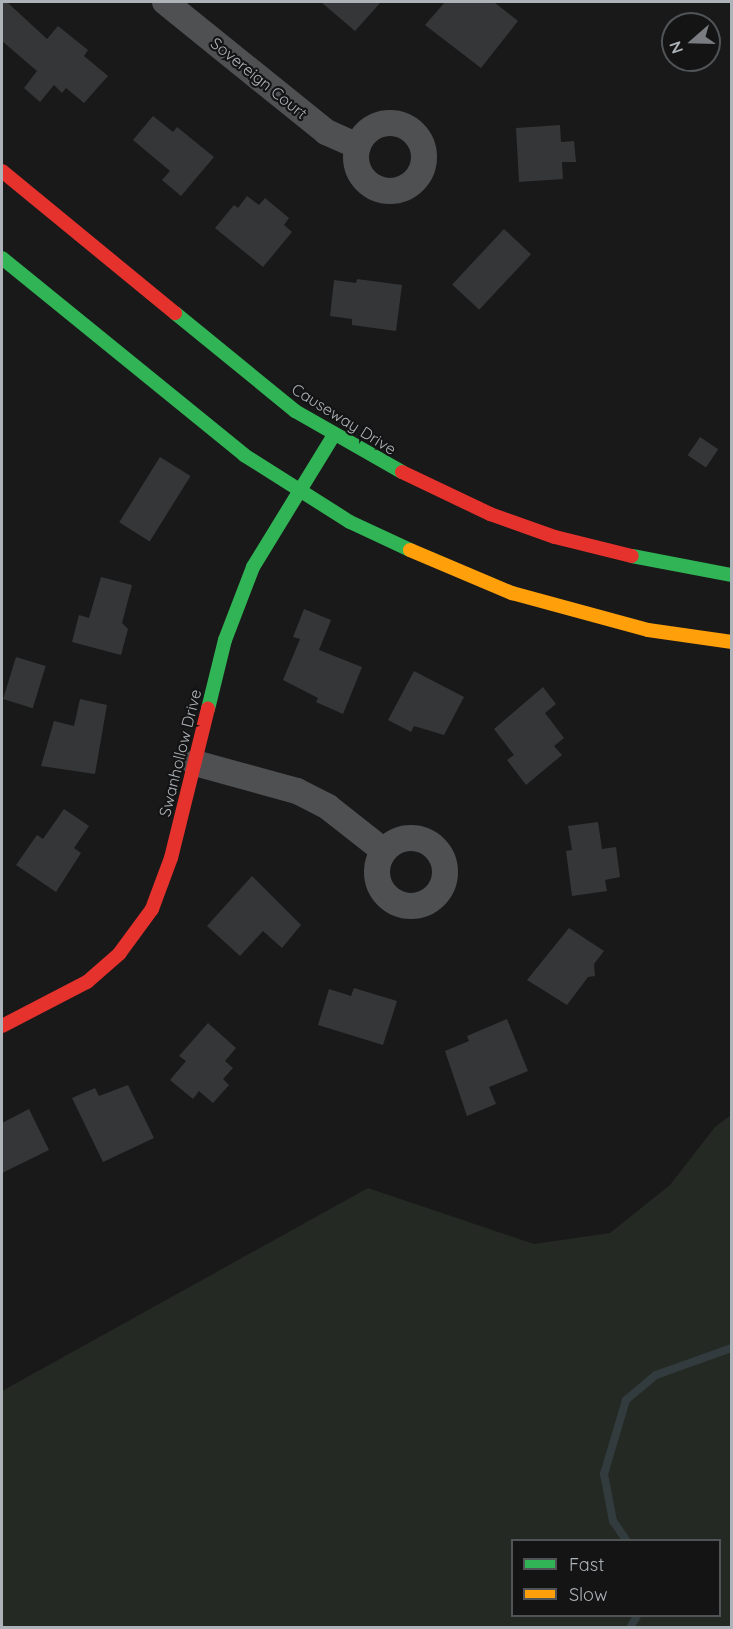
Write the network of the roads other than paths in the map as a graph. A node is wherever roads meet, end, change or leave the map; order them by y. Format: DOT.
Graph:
graph roads {
  1 [pos="165,2"];
  2 [pos="358,146"];
  3 [pos="2,171"];
  4 [pos="2,258"];
  5 [pos="334,435"];
  6 [pos="300,490"];
  7 [pos="732,575"];
  8 [pos="732,642"];
  9 [pos="195,763"];
  10 [pos="384,851"];
  11 [pos="2,1026"];
  1 -- 2 [label="street, Sovereign Court"];
  3 -- 5 [label="street, Causeway Drive"];
  4 -- 6 [label="street"];
  5 -- 6 [label="street, Swanhollow Drive"];
  5 -- 7 [label="street, Causeway Drive"];
  6 -- 8 [label="street"];
  6 -- 9 [label="street, Swanhollow Drive"];
  9 -- 10 [label="street"];
  9 -- 11 [label="street, Swanhollow Drive"];
}
